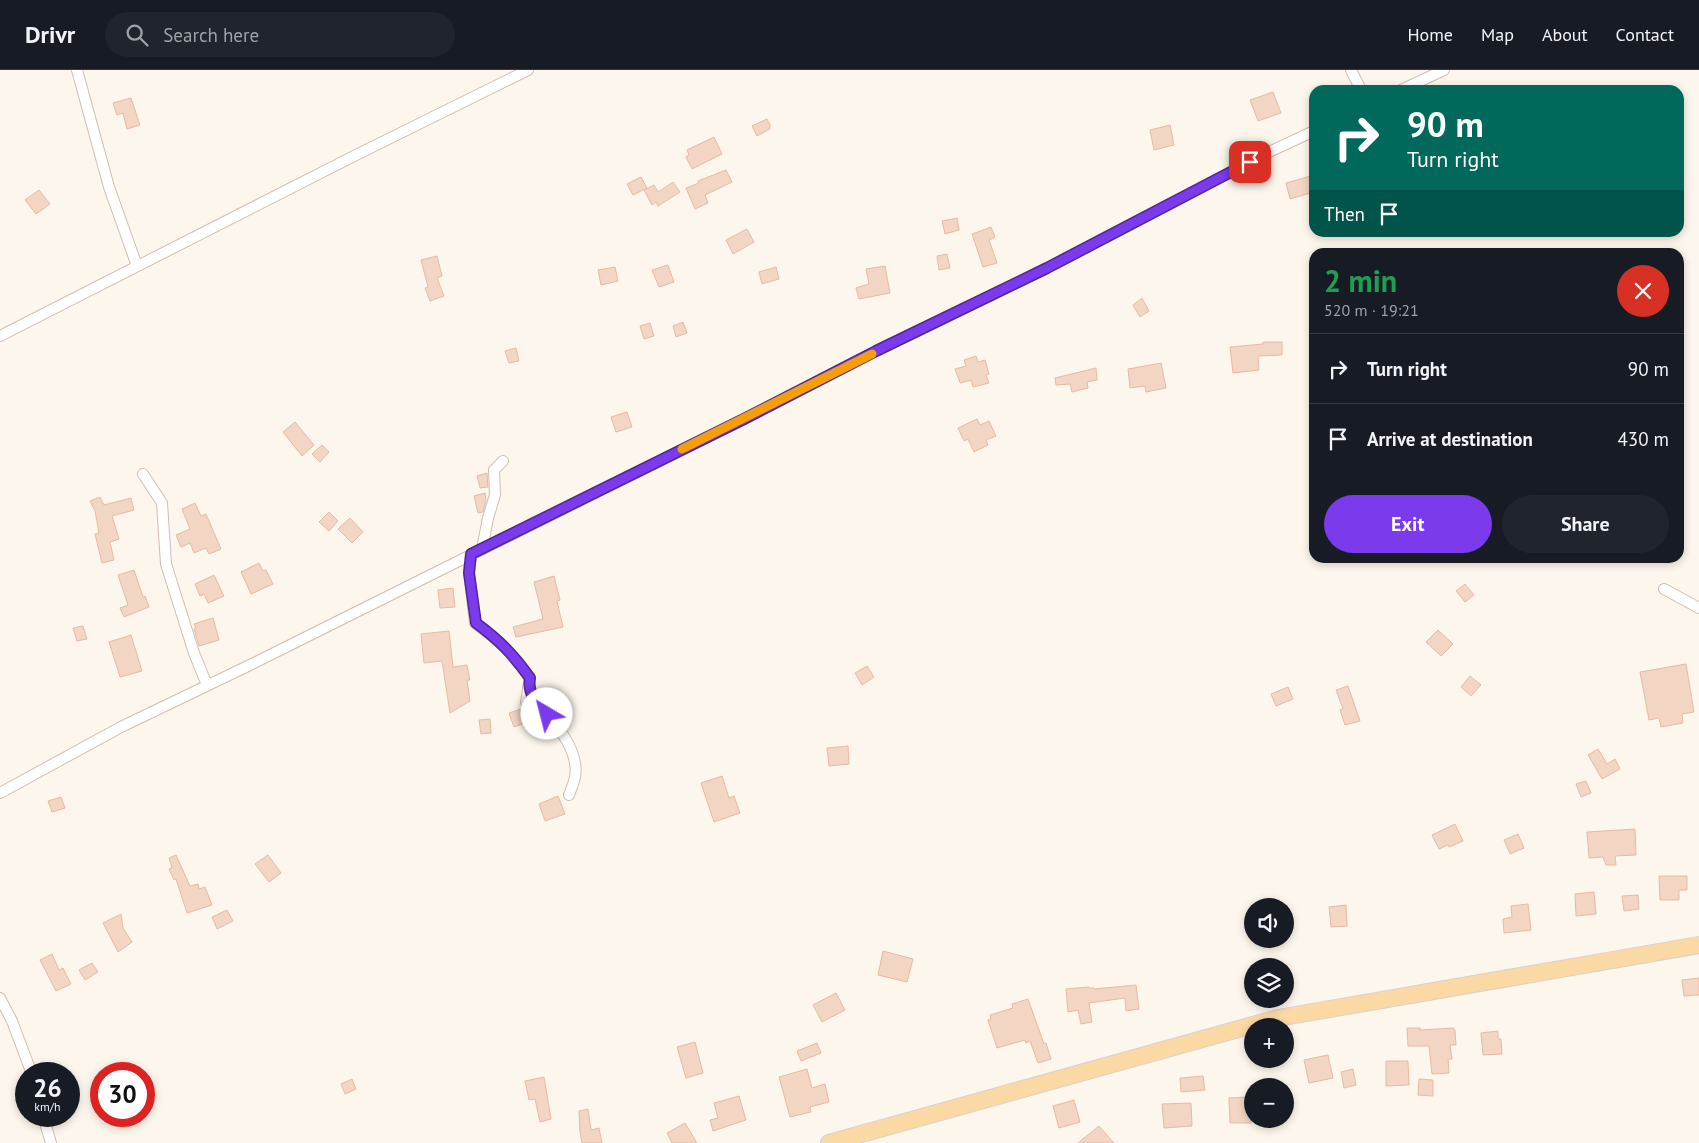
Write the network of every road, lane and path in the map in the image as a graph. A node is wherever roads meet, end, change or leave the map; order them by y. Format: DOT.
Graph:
graph roads {
  1 [pos="77,70"];
  2 [pos="528,70"];
  3 [pos="1350,70"];
  4 [pos="1444,70"];
  5 [pos="1358,85"];
  6 [pos="1412,85"];
  7 [pos="1309,133"];
  8 [pos="136,266"];
  9 [pos="0,336"];
  10 [pos="503,461"];
  11 [pos="143,474"];
  12 [pos="482,549"];
  13 [pos="471,554"];
  14 [pos="1664,589"];
  15 [pos="1699,608"];
  16 [pos="207,686"];
  17 [pos="528,688"];
  18 [pos="526,702"];
  19 [pos="0,794"];
  20 [pos="569,795"];
  21 [pos="1699,945"];
  22 [pos="0,998"];
  23 [pos="27,1062"];
  24 [pos="46,1127"];
  25 [pos="51,1143"];
  26 [pos="829,1143"];
  1 -- 8 [label="street"];
  2 -- 8 [label="street"];
  3 -- 5 [label="street"];
  4 -- 6 [label="street"];
  7 -- 12 [label="street"];
  8 -- 9 [label="street"];
  10 -- 12 [label="street"];
  11 -- 16 [label="street"];
  12 -- 13 [label="street"];
  13 -- 16 [label="street"];
  13 -- 17 [label="street"];
  14 -- 15 [label="street"];
  16 -- 19 [label="street"];
  17 -- 18 [label="street"];
  17 -- 20 [label="street"];
  21 -- 26 [label="main road"];
  22 -- 23 [label="street"];
  24 -- 25 [label="street"];
}
